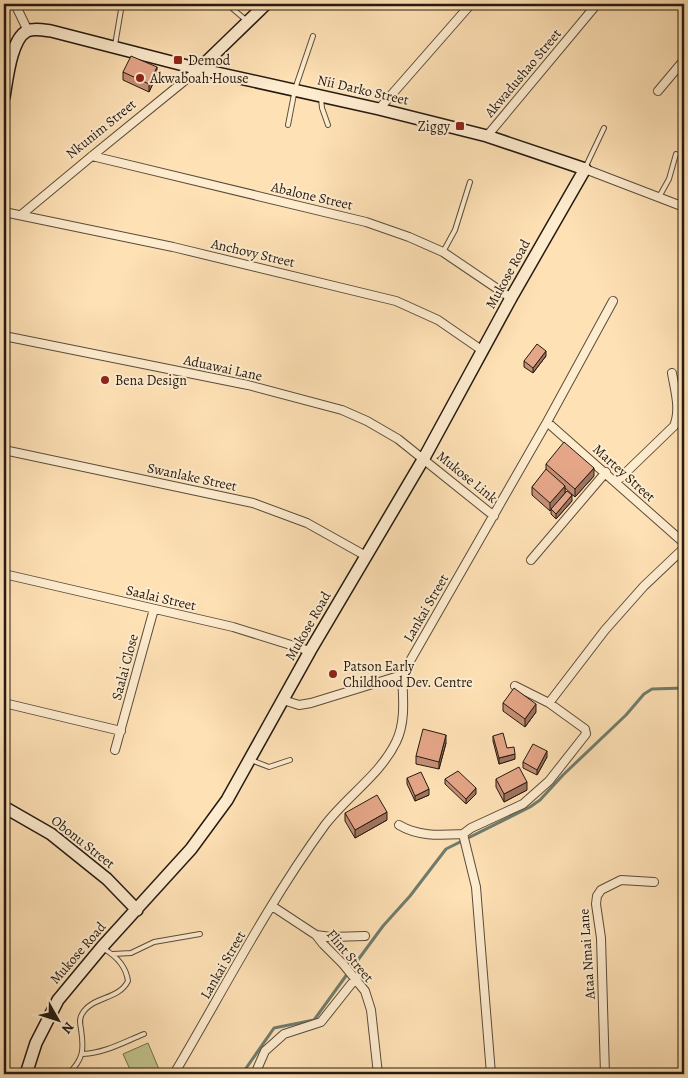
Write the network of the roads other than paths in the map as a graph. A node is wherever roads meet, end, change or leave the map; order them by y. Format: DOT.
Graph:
graph roads {
  1 [pos="15,4"];
  2 [pos="122,4"];
  3 [pos="227,4"];
  4 [pos="266,4"];
  5 [pos="471,4"];
  6 [pos="597,4"];
  7 [pos="247,21"];
  8 [pos="28,31"];
  9 [pos="313,36"];
  10 [pos="114,48"];
  11 [pos="684,60"];
  12 [pos="199,69"];
  13 [pos="295,90"];
  14 [pos="658,91"];
  15 [pos="321,96"];
  16 [pos="4,97"];
  17 [pos="379,109"];
  18 [pos="288,125"];
  19 [pos="328,125"];
  20 [pos="604,128"];
  21 [pos="487,136"];
  22 [pos="676,154"];
  23 [pos="92,156"];
  24 [pos="585,168"];
  25 [pos="470,182"];
  26 [pos="658,197"];
  27 [pos="684,206"];
  28 [pos="4,212"];
  29 [pos="21,216"];
  30 [pos="443,252"];
  31 [pos="511,298"];
  32 [pos="613,301"];
  33 [pos="4,336"];
  34 [pos="483,351"];
  35 [pos="672,373"];
  36 [pos="547,422"];
  37 [pos="4,450"];
  38 [pos="424,458"];
  39 [pos="606,472"];
  40 [pos="616,482"];
  41 [pos="494,516"];
  42 [pos="684,543"];
  43 [pos="684,548"];
  44 [pos="366,556"];
  45 [pos="531,560"];
  46 [pos="4,574"];
  47 [pos="154,609"];
  48 [pos="310,651"];
  49 [pos="402,675"];
  50 [pos="515,686"];
  51 [pos="283,700"];
  52 [pos="4,703"];
  53 [pos="549,703"];
  54 [pos="121,731"];
  55 [pos="115,750"];
  56 [pos="249,760"];
  57 [pos="290,760"];
  58 [pos="4,807"];
  59 [pos="399,825"];
  60 [pos="463,836"];
  61 [pos="654,882"];
  62 [pos="272,906"];
  63 [pos="137,910"];
  64 [pos="200,934"];
  65 [pos="316,935"];
  66 [pos="365,936"];
  67 [pos="102,947"];
  68 [pos="113,954"];
  69 [pos="356,978"];
  70 [pos="144,1034"];
  71 [pos="83,1054"];
  72 [pos="26,1074"];
  73 [pos="68,1074"];
  74 [pos="174,1074"];
  75 [pos="255,1074"];
  76 [pos="378,1074"];
  77 [pos="491,1074"];
  78 [pos="605,1074"];
  1 -- 8 [label="street"];
  2 -- 10 [label="lane"];
  3 -- 7 [label="lane"];
  4 -- 7 [label="street, Nkunim Street"];
  5 -- 17 [label="street"];
  6 -- 21 [label="street, Akwadushao Street"];
  7 -- 12 [label="street, Nkunim Street"];
  8 -- 10 [label="street, Nii Darko Street"];
  8 -- 16 [label="street"];
  9 -- 13 [label="lane"];
  10 -- 12 [label="street, Nii Darko Street"];
  11 -- 14 [label="street"];
  12 -- 13 [label="street, Nii Darko Street"];
  12 -- 23 [label="street, Nkunim Street"];
  13 -- 15 [label="street, Nii Darko Street"];
  13 -- 18 [label="lane"];
  15 -- 17 [label="street, Nii Darko Street"];
  15 -- 19 [label="lane"];
  17 -- 21 [label="street, Nii Darko Street"];
  20 -- 24 [label="lane"];
  21 -- 24 [label="street, Nii Darko Street"];
  22 -- 26 [label="lane"];
  23 -- 29 [label="street, Nkunim Street"];
  23 -- 30 [label="street, Abalone Street"];
  24 -- 26 [label="street, Nii Darko Street"];
  24 -- 31 [label="street, Mukose Road"];
  25 -- 30 [label="lane"];
  26 -- 27 [label="street, Nii Darko Street"];
  28 -- 29 [label="street, Anchovy Street"];
  29 -- 34 [label="street, Anchovy Street"];
  30 -- 31 [label="street, Abalone Street"];
  31 -- 34 [label="street, Mukose Road"];
  32 -- 36 [label="street, Lankai Street"];
  33 -- 38 [label="street, Aduawai Lane"];
  34 -- 38 [label="street, Mukose Road"];
  35 -- 40 [label="street"];
  36 -- 39 [label="street, Martey Street"];
  36 -- 41 [label="street, Lankai Street"];
  37 -- 44 [label="street, Swanlake Street"];
  38 -- 41 [label="street, Mukose Link"];
  38 -- 44 [label="street, Mukose Road"];
  39 -- 40 [label="street, Martey Street"];
  39 -- 45 [label="street"];
  40 -- 42 [label="street, Martey Street"];
  41 -- 49 [label="street, Lankai Street"];
  43 -- 53 [label="street"];
  44 -- 48 [label="street, Mukose Road"];
  46 -- 47 [label="street, Saalai Street"];
  47 -- 48 [label="street, Saalai Street"];
  47 -- 54 [label="street, Saalai Close"];
  48 -- 51 [label="street, Mukose Road"];
  49 -- 51 [label="street"];
  49 -- 62 [label="street, Lankai Street"];
  50 -- 53 [label="street"];
  51 -- 56 [label="street, Mukose Road"];
  52 -- 54 [label="street"];
  53 -- 60 [label="street"];
  54 -- 55 [label="street, Saalai Close"];
  56 -- 57 [label="lane"];
  56 -- 63 [label="street, Mukose Road"];
  58 -- 63 [label="street, Obonu Street"];
  59 -- 60 [label="street"];
  60 -- 77 [label="street"];
  61 -- 78 [label="street, Ataa Nmai Lane"];
  62 -- 65 [label="street, Flint Street"];
  62 -- 74 [label="street, Lankai Street"];
  63 -- 67 [label="street, Mukose Road"];
  64 -- 68 [label="lane"];
  65 -- 66 [label="street"];
  65 -- 69 [label="street, Flint Street"];
  67 -- 68 [label="lane"];
  67 -- 72 [label="street, Mukose Road"];
  68 -- 71 [label="lane"];
  69 -- 75 [label="street"];
  69 -- 76 [label="street, Flint Street"];
  70 -- 71 [label="lane"];
  71 -- 73 [label="lane"];
}
